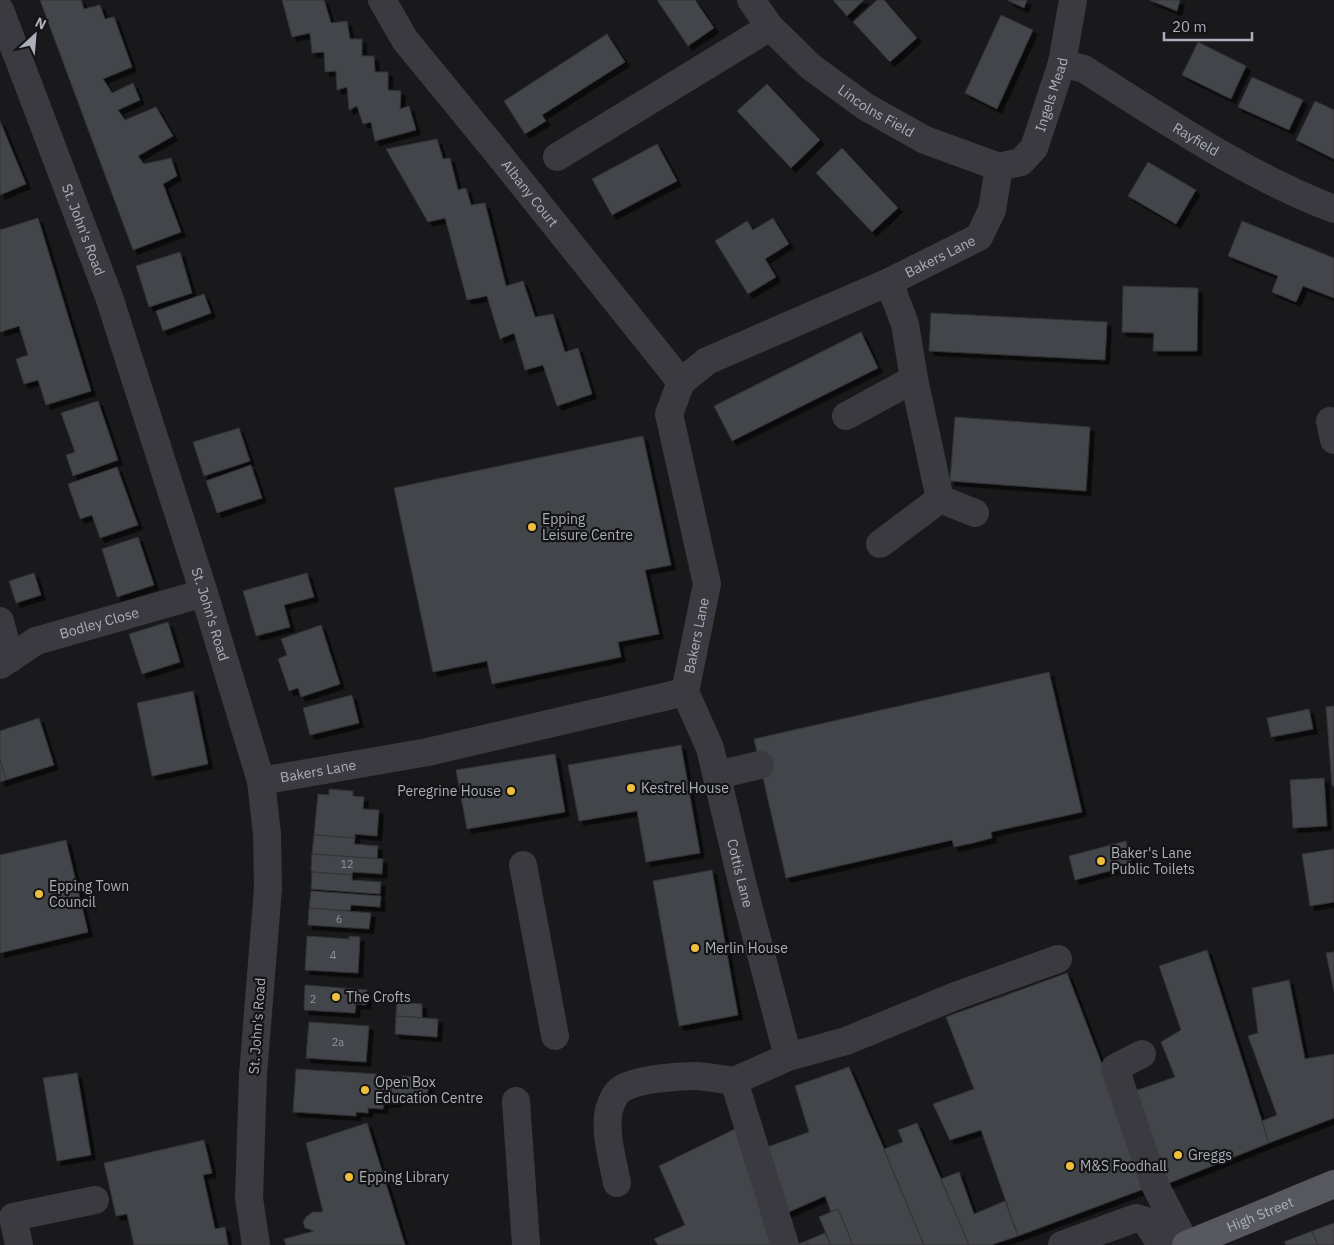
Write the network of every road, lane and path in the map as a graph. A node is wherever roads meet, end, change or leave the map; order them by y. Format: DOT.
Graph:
graph roads {
  1 [pos="382,0"];
  2 [pos="751,0"];
  3 [pos="1073,0"];
  4 [pos="0,10"];
  5 [pos="770,27"];
  6 [pos="1062,63"];
  7 [pos="557,157"];
  8 [pos="999,168"];
  9 [pos="1334,209"];
  10 [pos="889,282"];
  11 [pos="914,379"];
  12 [pos="681,382"];
  13 [pos="846,416"];
  14 [pos="940,499"];
  15 [pos="975,513"];
  16 [pos="880,544"];
  17 [pos="204,593"];
  18 [pos="0,621"];
  19 [pos="5,662"];
  20 [pos="685,692"];
  21 [pos="760,765"];
  22 [pos="717,775"];
  23 [pos="261,781"];
  24 [pos="523,865"];
  25 [pos="1058,959"];
  26 [pos="555,1036"];
  27 [pos="1142,1054"];
  28 [pos="788,1057"];
  29 [pos="734,1081"];
  30 [pos="516,1101"];
  31 [pos="616,1183"];
  32 [pos="1334,1184"];
  33 [pos="95,1200"];
  34 [pos="19,1245"];
  35 [pos="256,1245"];
  36 [pos="526,1245"];
  37 [pos="785,1245"];
  38 [pos="1062,1245"];
  39 [pos="1161,1245"];
  40 [pos="1186,1245"];
  1 -- 12 [label="street, Albany Court"];
  2 -- 5 [label="street, Lincolns Field"];
  3 -- 6 [label="street, Ingels Mead"];
  4 -- 17 [label="street, St. John's Road"];
  5 -- 7 [label="street"];
  5 -- 8 [label="street, Lincolns Field"];
  6 -- 8 [label="street, Ingels Mead"];
  6 -- 9 [label="street, Rayfield"];
  8 -- 10 [label="street, Bakers Lane"];
  10 -- 11 [label="street, Bakers Lane"];
  10 -- 12 [label="street, Bakers Lane"];
  11 -- 13 [label="street"];
  11 -- 14 [label="street, Bakers Lane"];
  12 -- 20 [label="street, Bakers Lane"];
  14 -- 15 [label="street"];
  14 -- 16 [label="street"];
  17 -- 19 [label="street, Bodley Close"];
  17 -- 23 [label="street, St. John's Road"];
  18 -- 19 [label="street"];
  20 -- 22 [label="street, Cottis Lane"];
  20 -- 23 [label="street, Bakers Lane"];
  21 -- 22 [label="street"];
  22 -- 28 [label="street, Cottis Lane"];
  23 -- 35 [label="street, St. John's Road"];
  24 -- 26 [label="street"];
  25 -- 28 [label="street"];
  27 -- 40 [label="street"];
  28 -- 29 [label="street"];
  29 -- 31 [label="street"];
  29 -- 37 [label="street"];
  30 -- 36 [label="street"];
  32 -- 40 [label="main road, High Street"];
  33 -- 34 [label="street"];
  38 -- 39 [label="street"];
}
